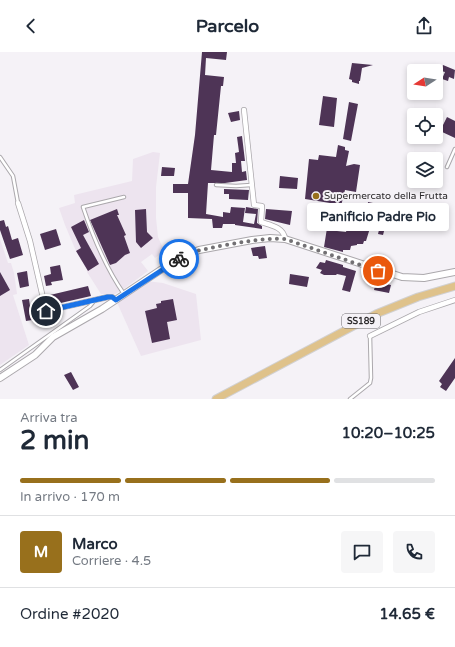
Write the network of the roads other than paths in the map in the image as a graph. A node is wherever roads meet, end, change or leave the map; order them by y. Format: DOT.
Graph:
graph roads {
  1 [pos="244,110"];
  2 [pos="455,149"];
  3 [pos="0,157"];
  4 [pos="1,162"];
  5 [pos="448,167"];
  6 [pos="216,185"];
  7 [pos="252,185"];
  8 [pos="124,197"];
  9 [pos="18,203"];
  10 [pos="285,239"];
  11 [pos="455,272"];
  12 [pos="455,286"];
  13 [pos="124,295"];
  14 [pos="95,300"];
  15 [pos="116,300"];
  16 [pos="455,300"];
  17 [pos="57,330"];
  18 [pos="370,336"];
  19 [pos="53,337"];
  20 [pos="1,373"];
  21 [pos="216,399"];
  22 [pos="350,399"];
  1 -- 7 [label="street"];
  2 -- 5 [label="lane"];
  3 -- 4 [label="lane"];
  4 -- 9 [label="lane"];
  6 -- 7 [label="lane"];
  7 -- 10 [label="street"];
  8 -- 13 [label="lane"];
  9 -- 14 [label="street"];
  10 -- 11 [label="street"];
  10 -- 13 [label="street"];
  12 -- 21 [label="main road, SS189"];
  13 -- 15 [label="street"];
  14 -- 15 [label="street"];
  14 -- 17 [label="lane"];
  15 -- 19 [label="street"];
  16 -- 18 [label="street"];
  17 -- 19 [label="lane"];
  17 -- 20 [label="lane"];
  18 -- 22 [label="lane"];
  19 -- 20 [label="street"];
}
